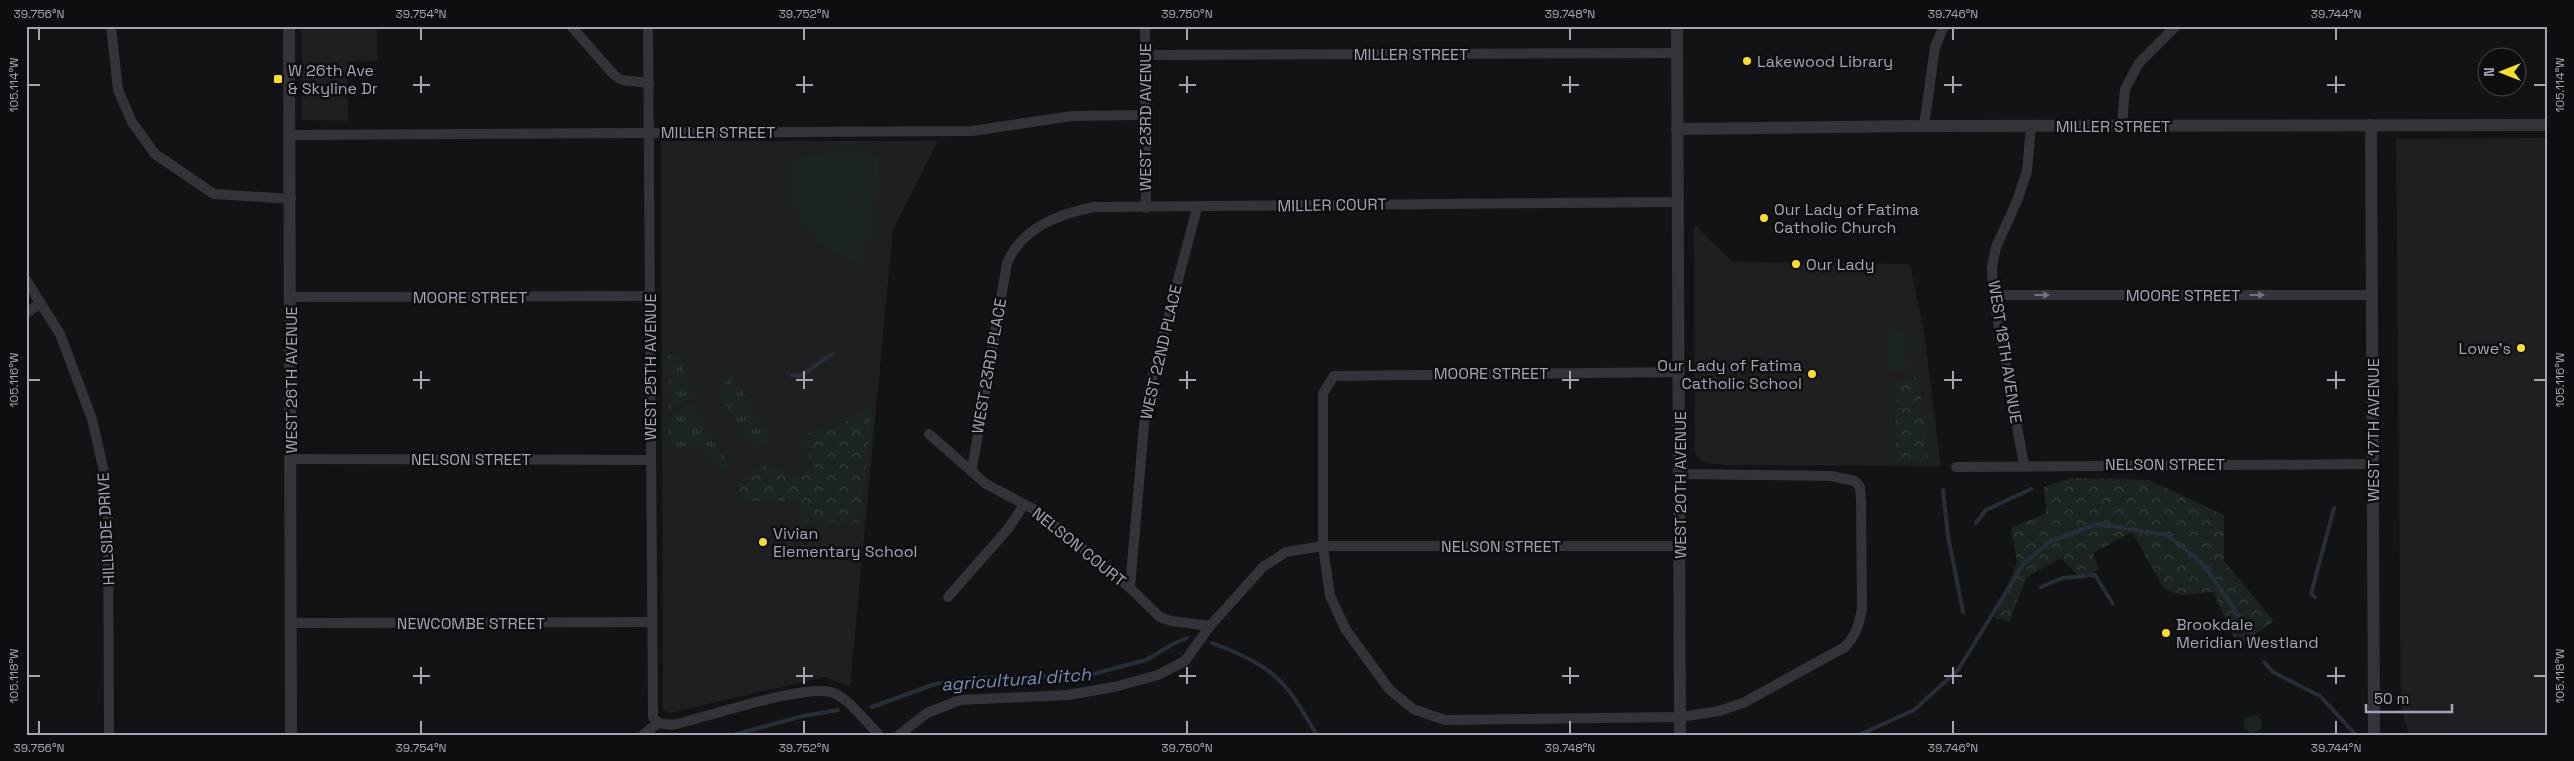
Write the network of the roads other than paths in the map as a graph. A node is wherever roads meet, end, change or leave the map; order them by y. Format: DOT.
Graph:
graph roads {
  1 [pos="111,26"];
  2 [pos="289,26"];
  3 [pos="571,26"];
  4 [pos="648,26"];
  5 [pos="1145,26"];
  6 [pos="1677,26"];
  7 [pos="1944,26"];
  8 [pos="2176,26"];
  9 [pos="1677,53"];
  10 [pos="1146,55"];
  11 [pos="649,83"];
  12 [pos="1145,115"];
  13 [pos="2122,125"];
  14 [pos="2371,125"];
  15 [pos="2548,125"];
  16 [pos="1924,126"];
  17 [pos="2030,126"];
  18 [pos="1678,129"];
  19 [pos="649,132"];
  20 [pos="291,135"];
  21 [pos="291,199"];
  22 [pos="1678,202"];
  23 [pos="1146,208"];
  24 [pos="1196,208"];
  25 [pos="1007,262"];
  26 [pos="26,280"];
  27 [pos="2372,295"];
  28 [pos="650,296"];
  29 [pos="1993,296"];
  30 [pos="291,297"];
  31 [pos="41,303"];
  32 [pos="26,314"];
  33 [pos="1679,372"];
  34 [pos="930,434"];
  35 [pos="292,459"];
  36 [pos="650,460"];
  37 [pos="2373,464"];
  38 [pos="2024,465"];
  39 [pos="1956,467"];
  40 [pos="972,469"];
  41 [pos="1679,474"];
  42 [pos="1024,505"];
  43 [pos="1323,546"];
  44 [pos="1680,546"];
  45 [pos="1130,588"];
  46 [pos="948,596"];
  47 [pos="652,622"];
  48 [pos="291,623"];
  49 [pos="1210,626"];
  50 [pos="1680,717"];
  51 [pos="658,723"];
  52 [pos="109,735"];
  53 [pos="291,735"];
  54 [pos="642,735"];
  55 [pos="880,735"];
  56 [pos="899,735"];
  57 [pos="1680,735"];
  58 [pos="2374,735"];
  1 -- 21 [label="street"];
  2 -- 20 [label="street, WEST 26TH AVENUE"];
  3 -- 11 [label="street"];
  4 -- 11 [label="street, WEST 25TH AVENUE"];
  5 -- 10 [label="street, WEST 23RD AVENUE"];
  6 -- 9 [label="street, WEST 20TH AVENUE"];
  7 -- 16 [label="street"];
  8 -- 13 [label="street"];
  9 -- 10 [label="street, MILLER STREET"];
  9 -- 18 [label="street, WEST 20TH AVENUE"];
  10 -- 12 [label="street, WEST 23RD AVENUE"];
  11 -- 19 [label="street, WEST 25TH AVENUE"];
  12 -- 19 [label="street, MILLER STREET"];
  12 -- 23 [label="street, WEST 23RD AVENUE"];
  13 -- 14 [label="street, MILLER STREET"];
  13 -- 17 [label="street, MILLER STREET"];
  14 -- 15 [label="street, MILLER STREET"];
  14 -- 27 [label="street, WEST 17TH AVENUE"];
  16 -- 17 [label="street, MILLER STREET"];
  16 -- 18 [label="street, MILLER STREET"];
  17 -- 29 [label="street, WEST 18TH AVENUE"];
  18 -- 22 [label="street, WEST 20TH AVENUE"];
  19 -- 20 [label="street, MILLER STREET"];
  19 -- 28 [label="street, WEST 25TH AVENUE"];
  20 -- 21 [label="street, WEST 26TH AVENUE"];
  21 -- 30 [label="street, WEST 26TH AVENUE"];
  22 -- 24 [label="street, MILLER COURT"];
  22 -- 33 [label="street, WEST 20TH AVENUE"];
  23 -- 24 [label="street, MILLER COURT"];
  23 -- 25 [label="street, MILLER COURT"];
  24 -- 45 [label="street, WEST 22ND PLACE"];
  25 -- 40 [label="street, WEST 23RD PLACE"];
  26 -- 31 [label="street, HILLSIDE DRIVE"];
  29 -- 27 [label="street, MOORE STREET, one-way"];
  27 -- 37 [label="street, WEST 17TH AVENUE"];
  28 -- 30 [label="street, MOORE STREET"];
  28 -- 36 [label="street, WEST 25TH AVENUE"];
  29 -- 38 [label="street, WEST 18TH AVENUE"];
  30 -- 35 [label="street, WEST 26TH AVENUE"];
  31 -- 32 [label="street"];
  31 -- 52 [label="street, HILLSIDE DRIVE"];
  33 -- 41 [label="street, WEST 20TH AVENUE"];
  33 -- 43 [label="street, MOORE STREET"];
  34 -- 40 [label="street, NELSON COURT"];
  35 -- 36 [label="street, NELSON STREET"];
  35 -- 48 [label="street, WEST 26TH AVENUE"];
  36 -- 47 [label="street, WEST 25TH AVENUE"];
  37 -- 38 [label="street, NELSON STREET"];
  37 -- 58 [label="street, WEST 17TH AVENUE"];
  38 -- 39 [label="street, NELSON STREET"];
  40 -- 42 [label="street, NELSON COURT"];
  41 -- 44 [label="street, WEST 20TH AVENUE"];
  41 -- 50 [label="street"];
  42 -- 45 [label="street, NELSON COURT"];
  42 -- 46 [label="street"];
  43 -- 44 [label="street, NELSON STREET"];
  43 -- 49 [label="street, NELSON STREET"];
  43 -- 50 [label="street"];
  44 -- 50 [label="street, WEST 20TH AVENUE"];
  45 -- 49 [label="street, NELSON COURT"];
  47 -- 48 [label="street, NEWCOMBE STREET"];
  47 -- 51 [label="street, WEST 25TH AVENUE"];
  48 -- 53 [label="street, WEST 26TH AVENUE"];
  49 -- 56 [label="street, NELSON STREET"];
  50 -- 57 [label="street, WEST 20TH AVENUE"];
  51 -- 54 [label="street"];
  51 -- 55 [label="street"];
}
